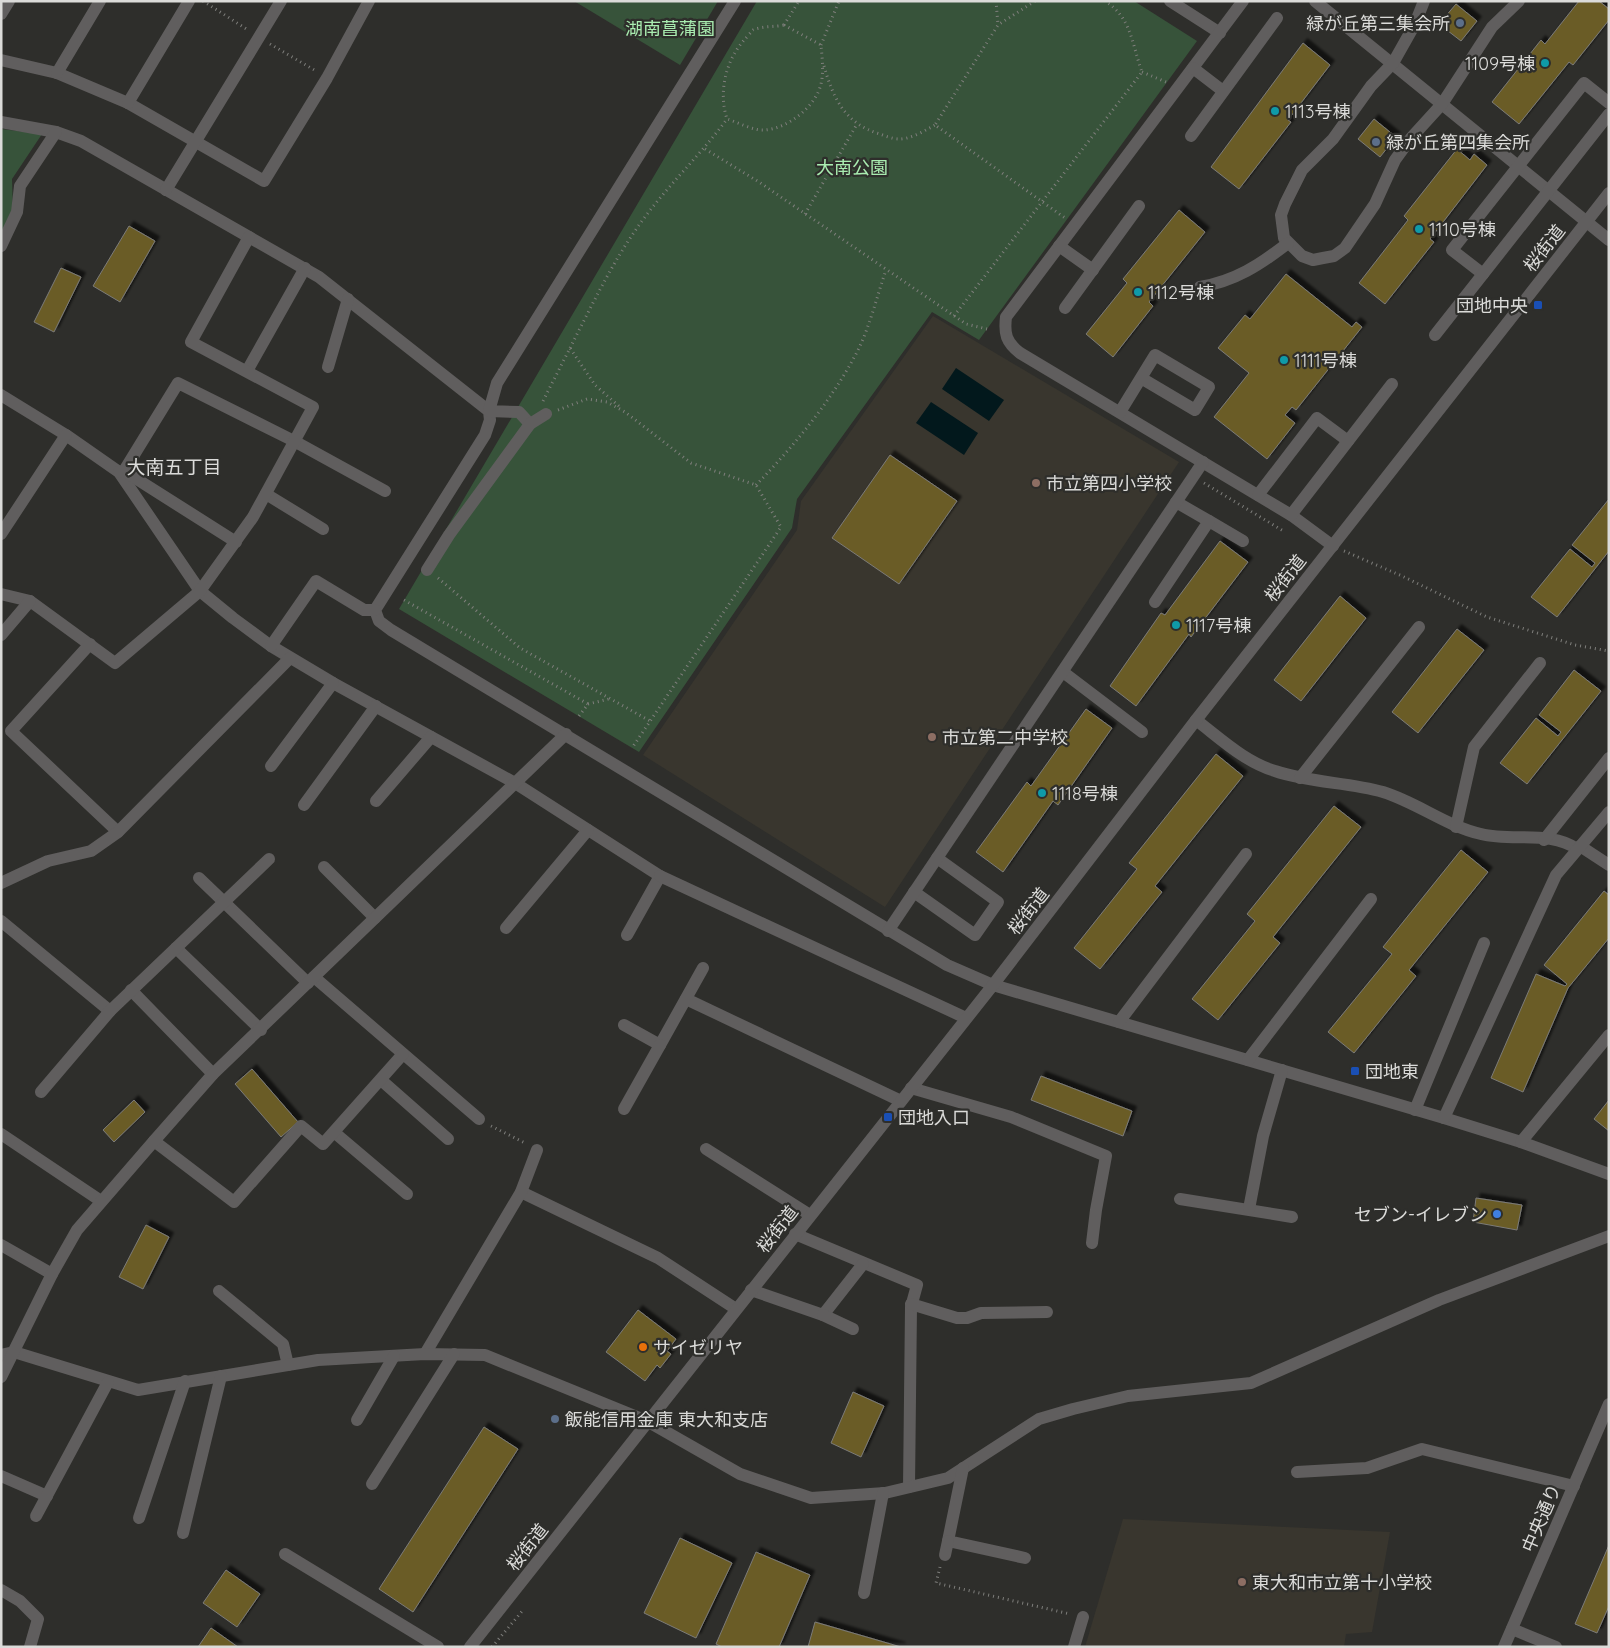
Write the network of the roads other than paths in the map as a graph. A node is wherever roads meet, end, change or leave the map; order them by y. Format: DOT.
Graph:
graph roads {
  1 [pos="9,1"];
  2 [pos="100,1"];
  3 [pos="189,1"];
  4 [pos="281,1"];
  5 [pos="369,1"];
  6 [pos="734,1"];
  7 [pos="1170,1"];
  8 [pos="1243,1"];
  9 [pos="1315,1"];
  10 [pos="1424,1"];
  11 [pos="1519,1"];
  12 [pos="1,14"];
  13 [pos="1277,18"];
  14 [pos="1220,33"];
  15 [pos="1,60"];
  16 [pos="1393,63"];
  17 [pos="1193,68"];
  18 [pos="57,73"];
  19 [pos="1223,91"];
  20 [pos="128,103"];
  21 [pos="1609,103"];
  22 [pos="1442,104"];
  23 [pos="1609,114"];
  24 [pos="1,122"];
  25 [pos="56,132"];
  26 [pos="1191,136"];
  27 [pos="195,140"];
  28 [pos="1518,166"];
  29 [pos="166,190"];
  30 [pos="1549,191"];
  31 [pos="1609,193"];
  32 [pos="1139,206"];
  33 [pos="1586,221"];
  34 [pos="249,237"];
  35 [pos="1609,240"];
  36 [pos="1288,243"];
  37 [pos="1,246"];
  38 [pos="1059,246"];
  39 [pos="305,268"];
  40 [pos="1093,270"];
  41 [pos="1483,274"];
  42 [pos="1200,287"];
  43 [pos="348,299"];
  44 [pos="1065,308"];
  45 [pos="1435,335"];
  46 [pos="328,368"];
  47 [pos="247,372"];
  48 [pos="1141,378"];
  49 [pos="1392,384"];
  50 [pos="1,395"];
  51 [pos="489,410"];
  52 [pos="1120,412"];
  53 [pos="546,414"];
  54 [pos="530,424"];
  55 [pos="66,435"];
  56 [pos="294,441"];
  57 [pos="1348,441"];
  58 [pos="1204,462"];
  59 [pos="121,471"];
  60 [pos="385,491"];
  61 [pos="266,494"];
  62 [pos="1258,495"];
  63 [pos="1176,502"];
  64 [pos="1291,514"];
  65 [pos="1210,521"];
  66 [pos="323,529"];
  67 [pos="1,534"];
  68 [pos="1243,541"];
  69 [pos="236,542"];
  70 [pos="1332,546"];
  71 [pos="428,570"];
  72 [pos="200,591"];
  73 [pos="1,594"];
  74 [pos="30,601"];
  75 [pos="1155,602"];
  76 [pos="375,610"];
  77 [pos="1419,627"];
  78 [pos="1,635"];
  79 [pos="90,644"];
  80 [pos="271,646"];
  81 [pos="290,658"];
  82 [pos="1540,663"];
  83 [pos="1063,672"];
  84 [pos="333,683"];
  85 [pos="376,706"];
  86 [pos="1196,720"];
  87 [pos="1142,732"];
  88 [pos="566,734"];
  89 [pos="431,737"];
  90 [pos="1609,758"];
  91 [pos="271,766"];
  92 [pos="1300,778"];
  93 [pos="515,782"];
  94 [pos="376,801"];
  95 [pos="304,805"];
  96 [pos="1609,812"];
  97 [pos="1456,827"];
  98 [pos="588,830"];
  99 [pos="118,832"];
  100 [pos="1544,840"];
  101 [pos="1579,848"];
  102 [pos="1246,854"];
  103 [pos="937,858"];
  104 [pos="269,859"];
  105 [pos="1609,865"];
  106 [pos="324,867"];
  107 [pos="660,876"];
  108 [pos="199,878"];
  109 [pos="1,882"];
  110 [pos="914,892"];
  111 [pos="1371,899"];
  112 [pos="224,903"];
  113 [pos="375,918"];
  114 [pos="1,921"];
  115 [pos="506,928"];
  116 [pos="888,931"];
  117 [pos="627,935"];
  118 [pos="1484,943"];
  119 [pos="176,948"];
  120 [pos="703,968"];
  121 [pos="311,980"];
  122 [pos="992,985"];
  123 [pos="130,990"];
  124 [pos="686,999"];
  125 [pos="110,1011"];
  126 [pos="966,1018"];
  127 [pos="1119,1022"];
  128 [pos="624,1025"];
  129 [pos="262,1030"];
  130 [pos="1609,1035"];
  131 [pos="660,1045"];
  132 [pos="403,1054"];
  133 [pos="1248,1060"];
  134 [pos="1282,1070"];
  135 [pos="213,1074"];
  136 [pos="382,1080"];
  137 [pos="911,1088"];
  138 [pos="41,1092"];
  139 [pos="901,1101"];
  140 [pos="624,1109"];
  141 [pos="1414,1110"];
  142 [pos="1444,1118"];
  143 [pos="479,1119"];
  144 [pos="335,1133"];
  145 [pos="1,1134"];
  146 [pos="448,1139"];
  147 [pos="154,1141"];
  148 [pos="1521,1142"];
  149 [pos="706,1149"];
  150 [pos="537,1150"];
  151 [pos="1609,1174"];
  152 [pos="521,1192"];
  153 [pos="407,1194"];
  154 [pos="1180,1199"];
  155 [pos="101,1202"];
  156 [pos="1249,1209"];
  157 [pos="810,1215"];
  158 [pos="1292,1217"];
  159 [pos="795,1234"];
  160 [pos="1609,1236"];
  161 [pos="1092,1243"];
  162 [pos="1,1245"];
  163 [pos="863,1264"];
  164 [pos="52,1274"];
  165 [pos="751,1290"];
  166 [pos="219,1291"];
  167 [pos="911,1304"];
  168 [pos="736,1309"];
  169 [pos="1047,1312"];
  170 [pos="823,1315"];
  171 [pos="853,1329"];
  172 [pos="8,1354"];
  173 [pos="425,1354"];
  174 [pos="454,1354"];
  175 [pos="394,1356"];
  176 [pos="288,1365"];
  177 [pos="221,1376"];
  178 [pos="1,1377"];
  179 [pos="185,1381"];
  180 [pos="108,1382"];
  181 [pos="1609,1404"];
  182 [pos="357,1420"];
  183 [pos="647,1421"];
  184 [pos="964,1468"];
  185 [pos="1297,1472"];
  186 [pos="1,1476"];
  187 [pos="372,1484"];
  188 [pos="1574,1486"];
  189 [pos="909,1487"];
  190 [pos="883,1493"];
  191 [pos="47,1496"];
  192 [pos="36,1516"];
  193 [pos="139,1518"];
  194 [pos="183,1534"];
  195 [pos="948,1541"];
  196 [pos="285,1554"];
  197 [pos="944,1555"];
  198 [pos="1025,1558"];
  199 [pos="1,1590"];
  200 [pos="864,1593"];
  201 [pos="1083,1617"];
  202 [pos="1512,1629"];
  203 [pos="30,1647"];
  204 [pos="438,1647"];
  205 [pos="470,1647"];
  206 [pos="1074,1647"];
  207 [pos="1504,1647"];
  208 [pos="1556,1647"];
  1 -- 12 [label="street"];
  2 -- 18 [label="street"];
  3 -- 20 [label="street"];
  4 -- 27 [label="street"];
  5 -- 27 [label="street"];
  6 -- 51 [label="street"];
  7 -- 14 [label="street"];
  8 -- 14 [label="street"];
  9 -- 16 [label="street"];
  10 -- 16 [label="street"];
  11 -- 22 [label="street"];
  13 -- 19 [label="street"];
  14 -- 17 [label="street"];
  15 -- 18 [label="street"];
  16 -- 22 [label="street"];
  16 -- 36 [label="street"];
  17 -- 19 [label="street"];
  17 -- 38 [label="street"];
  18 -- 20 [label="street"];
  19 -- 26 [label="street"];
  20 -- 27 [label="street"];
  21 -- 28 [label="street"];
  22 -- 28 [label="street"];
  22 -- 36 [label="street"];
  23 -- 30 [label="street"];
  24 -- 25 [label="street"];
  25 -- 29 [label="street"];
  25 -- 37 [label="street"];
  27 -- 29 [label="street"];
  28 -- 30 [label="street"];
  28 -- 41 [label="street"];
  29 -- 34 [label="street"];
  30 -- 33 [label="street"];
  30 -- 41 [label="street"];
  31 -- 33 [label="street, 桜街道"];
  32 -- 40 [label="street"];
  33 -- 35 [label="street"];
  33 -- 70 [label="street, 桜街道"];
  34 -- 39 [label="street"];
  34 -- 47 [label="street"];
  36 -- 42 [label="street"];
  38 -- 40 [label="street"];
  38 -- 52 [label="street"];
  39 -- 43 [label="street"];
  39 -- 47 [label="street"];
  40 -- 44 [label="street"];
  41 -- 45 [label="street"];
  43 -- 46 [label="street"];
  43 -- 51 [label="street"];
  47 -- 56 [label="street"];
  48 -- 48 [label="street"];
  48 -- 52 [label="street"];
  49 -- 57 [label="street"];
  50 -- 55 [label="street"];
  51 -- 54 [label="street"];
  51 -- 76 [label="street"];
  52 -- 58 [label="street"];
  53 -- 54 [label="street"];
  54 -- 71 [label="street"];
  55 -- 59 [label="street"];
  55 -- 67 [label="street"];
  56 -- 59 [label="street"];
  56 -- 60 [label="street"];
  56 -- 61 [label="street"];
  57 -- 62 [label="street"];
  57 -- 64 [label="street"];
  58 -- 62 [label="street"];
  58 -- 63 [label="street"];
  59 -- 69 [label="street"];
  59 -- 72 [label="street"];
  61 -- 66 [label="street"];
  61 -- 69 [label="street"];
  62 -- 64 [label="street"];
  63 -- 65 [label="street"];
  63 -- 83 [label="street"];
  64 -- 70 [label="street"];
  65 -- 68 [label="street"];
  65 -- 75 [label="street"];
  69 -- 72 [label="street"];
  70 -- 86 [label="street, 桜街道"];
  72 -- 79 [label="street"];
  72 -- 80 [label="street"];
  73 -- 74 [label="street"];
  74 -- 78 [label="street"];
  74 -- 79 [label="street"];
  76 -- 80 [label="street"];
  76 -- 88 [label="street"];
  77 -- 92 [label="street"];
  79 -- 99 [label="street"];
  80 -- 81 [label="street"];
  81 -- 84 [label="street"];
  81 -- 99 [label="street"];
  82 -- 97 [label="street"];
  83 -- 87 [label="street"];
  83 -- 103 [label="street"];
  84 -- 85 [label="street"];
  84 -- 91 [label="street"];
  85 -- 89 [label="street"];
  85 -- 95 [label="street"];
  86 -- 92 [label="street"];
  86 -- 122 [label="street, 桜街道"];
  88 -- 93 [label="street"];
  88 -- 116 [label="street"];
  89 -- 93 [label="street"];
  89 -- 94 [label="street"];
  90 -- 100 [label="street"];
  92 -- 97 [label="street"];
  93 -- 98 [label="street"];
  93 -- 113 [label="street"];
  96 -- 101 [label="street"];
  97 -- 100 [label="street"];
  98 -- 107 [label="street"];
  98 -- 115 [label="street"];
  99 -- 109 [label="street"];
  100 -- 101 [label="street"];
  101 -- 105 [label="street"];
  101 -- 142 [label="street"];
  102 -- 127 [label="street"];
  103 -- 110 [label="street"];
  103 -- 110 [label="street"];
  104 -- 112 [label="street"];
  106 -- 113 [label="street"];
  107 -- 117 [label="street"];
  107 -- 126 [label="street"];
  108 -- 112 [label="street"];
  110 -- 116 [label="street"];
  111 -- 133 [label="street"];
  112 -- 119 [label="street"];
  112 -- 121 [label="street"];
  113 -- 121 [label="street"];
  114 -- 125 [label="street"];
  116 -- 122 [label="street"];
  118 -- 141 [label="street"];
  119 -- 123 [label="street"];
  119 -- 129 [label="street"];
  120 -- 124 [label="street"];
  121 -- 129 [label="street"];
  121 -- 132 [label="street"];
  122 -- 126 [label="street, 桜街道"];
  122 -- 127 [label="street"];
  123 -- 125 [label="street"];
  123 -- 135 [label="street"];
  124 -- 131 [label="street"];
  124 -- 139 [label="street"];
  125 -- 138 [label="street"];
  126 -- 137 [label="street, 桜街道"];
  127 -- 133 [label="street"];
  128 -- 131 [label="street"];
  129 -- 135 [label="street"];
  130 -- 148 [label="street"];
  131 -- 140 [label="street"];
  132 -- 136 [label="street"];
  132 -- 143 [label="street"];
  133 -- 134 [label="street"];
  134 -- 141 [label="street"];
  134 -- 156 [label="street"];
  135 -- 147 [label="street"];
  136 -- 144 [label="street"];
  136 -- 146 [label="street"];
  137 -- 139 [label="street, 桜街道"];
  137 -- 161 [label="street"];
  139 -- 157 [label="street, 桜街道"];
  141 -- 142 [label="street"];
  142 -- 148 [label="street"];
  144 -- 147 [label="street"];
  144 -- 153 [label="street"];
  145 -- 155 [label="street"];
  147 -- 155 [label="street"];
  148 -- 151 [label="street"];
  149 -- 157 [label="street"];
  150 -- 152 [label="street"];
  152 -- 168 [label="street"];
  152 -- 173 [label="street"];
  154 -- 156 [label="street"];
  155 -- 164 [label="street"];
  156 -- 158 [label="street"];
  157 -- 159 [label="street, 桜街道"];
  159 -- 163 [label="street"];
  159 -- 165 [label="street, 桜街道"];
  160 -- 184 [label="street"];
  162 -- 164 [label="street"];
  163 -- 167 [label="street"];
  163 -- 170 [label="street"];
  164 -- 172 [label="street"];
  165 -- 168 [label="street, 桜街道"];
  165 -- 170 [label="street"];
  166 -- 176 [label="street"];
  167 -- 169 [label="street"];
  167 -- 189 [label="street"];
  168 -- 183 [label="street, 桜街道"];
  170 -- 171 [label="street"];
  172 -- 178 [label="street"];
  172 -- 180 [label="street"];
  173 -- 174 [label="street"];
  173 -- 175 [label="street"];
  174 -- 183 [label="street"];
  174 -- 187 [label="street"];
  175 -- 176 [label="street"];
  175 -- 182 [label="street"];
  176 -- 177 [label="street"];
  177 -- 179 [label="street"];
  177 -- 194 [label="street"];
  179 -- 180 [label="street"];
  179 -- 193 [label="street"];
  180 -- 191 [label="street"];
  181 -- 188 [label="street, 中央通り"];
  183 -- 190 [label="street"];
  183 -- 205 [label="street, 桜街道"];
  184 -- 189 [label="street"];
  184 -- 195 [label="street"];
  185 -- 188 [label="street"];
  186 -- 191 [label="street"];
  188 -- 202 [label="street, 中央通り"];
  189 -- 190 [label="street"];
  190 -- 200 [label="street"];
  191 -- 192 [label="street"];
  195 -- 197 [label="street"];
  195 -- 198 [label="street"];
  196 -- 204 [label="street"];
  199 -- 203 [label="street"];
  201 -- 206 [label="street"];
  202 -- 207 [label="street, 中央通り"];
  202 -- 208 [label="street"];
}
